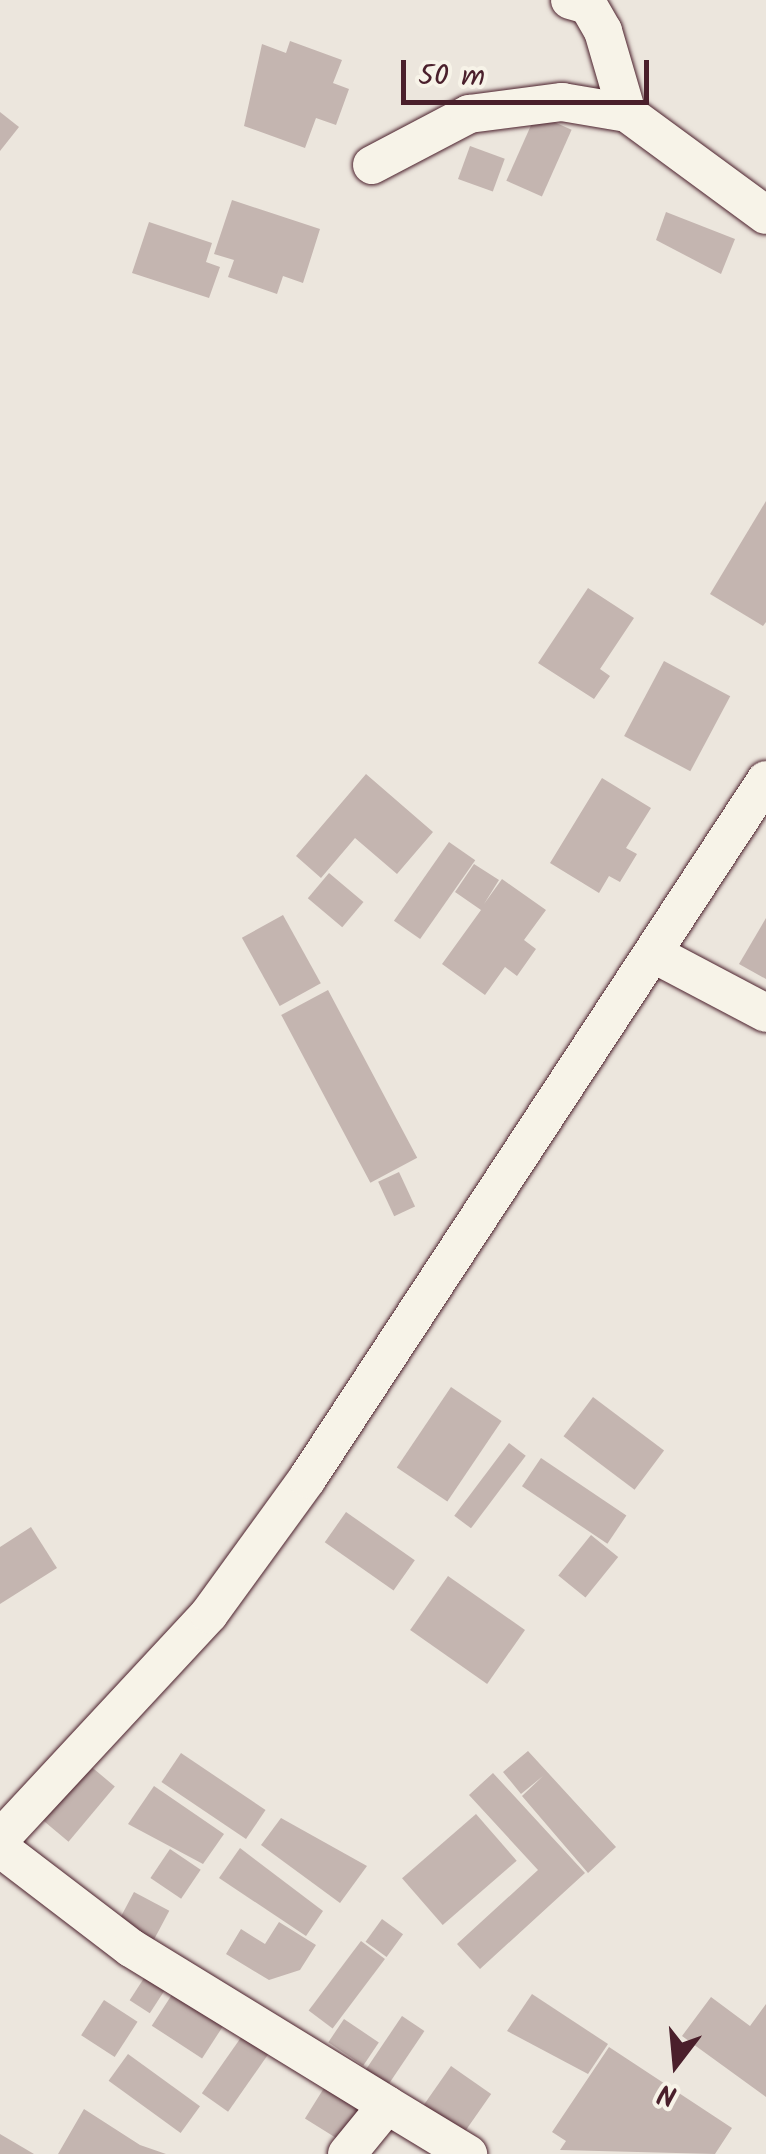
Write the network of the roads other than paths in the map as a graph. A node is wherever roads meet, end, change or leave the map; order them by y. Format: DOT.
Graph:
graph roads {
  1 [pos="570,0"];
  2 [pos="627,113"];
  3 [pos="372,165"];
  4 [pos="766,214"];
  5 [pos="766,780"];
  6 [pos="656,955"];
  7 [pos="766,1013"];
  8 [pos="0,1839"];
  9 [pos="0,1848"];
  10 [pos="387,2105"];
  11 [pos="346,2154"];
  12 [pos="468,2154"];
  1 -- 2 [label="street"];
  2 -- 3 [label="street"];
  2 -- 4 [label="street"];
  5 -- 6 [label="street"];
  6 -- 7 [label="street"];
  6 -- 8 [label="street"];
  9 -- 10 [label="street"];
  10 -- 11 [label="street"];
  10 -- 12 [label="street"];
}
